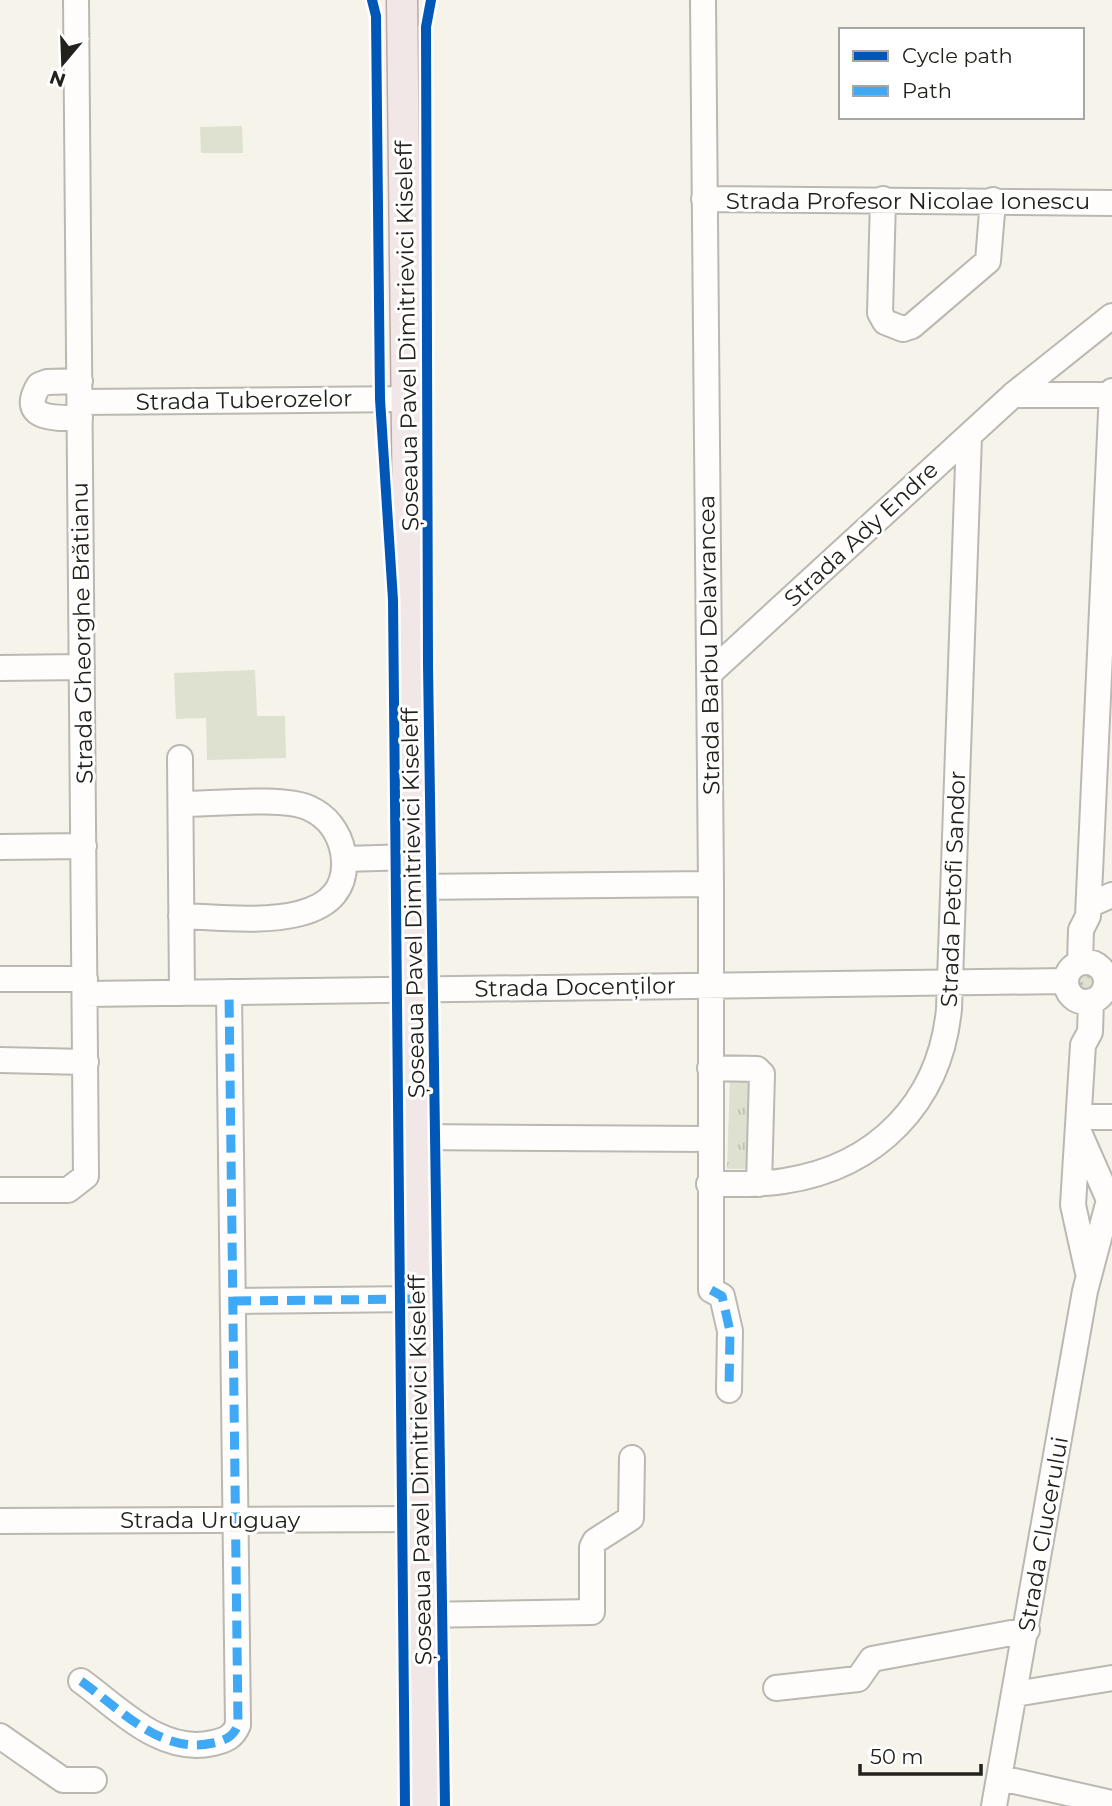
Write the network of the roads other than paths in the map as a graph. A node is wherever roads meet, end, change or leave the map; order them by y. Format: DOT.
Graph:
graph roads {
  1 [pos="76,0"];
  2 [pos="703,0"];
  3 [pos="402,4"];
  4 [pos="704,199"];
  5 [pos="883,199"];
  6 [pos="993,201"];
  7 [pos="1112,203"];
  8 [pos="1112,316"];
  9 [pos="1112,394"];
  10 [pos="1013,395"];
  11 [pos="408,399"];
  12 [pos="80,400"];
  13 [pos="969,436"];
  14 [pos="1109,543"];
  15 [pos="82,667"];
  16 [pos="0,668"];
  17 [pos="710,673"];
  18 [pos="180,758"];
  19 [pos="181,804"];
  20 [pos="1102,810"];
  21 [pos="84,846"];
  22 [pos="0,847"];
  23 [pos="413,857"];
  24 [pos="344,859"];
  25 [pos="711,884"];
  26 [pos="413,887"];
  27 [pos="1112,895"];
  28 [pos="1088,910"];
  29 [pos="181,916"];
  30 [pos="0,979"];
  31 [pos="1090,981"];
  32 [pos="950,982"];
  33 [pos="711,985"];
  34 [pos="85,986"];
  35 [pos="414,990"];
  36 [pos="229,992"];
  37 [pos="182,993"];
  38 [pos="0,1060"];
  39 [pos="86,1062"];
  40 [pos="710,1068"];
  41 [pos="1112,1117"];
  42 [pos="1079,1124"];
  43 [pos="416,1137"];
  44 [pos="709,1139"];
  45 [pos="709,1184"];
  46 [pos="759,1184"];
  47 [pos="0,1190"];
  48 [pos="1110,1201"];
  49 [pos="1073,1205"];
  50 [pos="1112,1259"];
  51 [pos="1088,1273"];
  52 [pos="418,1299"];
  53 [pos="233,1301"];
  54 [pos="729,1390"];
  55 [pos="632,1458"];
  56 [pos="420,1519"];
  57 [pos="235,1520"];
  58 [pos="0,1521"];
  59 [pos="421,1615"];
  60 [pos="1027,1630"];
  61 [pos="1112,1678"];
  62 [pos="81,1681"];
  63 [pos="776,1688"];
  64 [pos="1015,1694"];
  65 [pos="0,1736"];
  66 [pos="94,1780"];
  67 [pos="999,1796"];
  68 [pos="1112,1803"];
  69 [pos="423,1806"];
  1 -- 12 [label="street, Strada Gheorghe Brătianu"];
  2 -- 4 [label="street, Strada Barbu Delavrancea"];
  3 -- 11 [label="main road, Șoseaua Pavel Dimitrievici Kiseleff"];
  4 -- 5 [label="street, Strada Profesor Nicolae Ionescu"];
  4 -- 17 [label="street, Strada Barbu Delavrancea"];
  5 -- 6 [label="street, Strada Profesor Nicolae Ionescu"];
  5 -- 6 [label="street"];
  6 -- 7 [label="street, Strada Profesor Nicolae Ionescu"];
  8 -- 10 [label="street, Strada Ady Endre"];
  9 -- 10 [label="street"];
  9 -- 14 [label="street, Strada Clucerului"];
  10 -- 13 [label="street, Strada Ady Endre"];
  11 -- 12 [label="street, Strada Tuberozelor"];
  11 -- 23 [label="main road, Șoseaua Pavel Dimitrievici Kiseleff"];
  12 -- 15 [label="street, Strada Gheorghe Brătianu"];
  13 -- 17 [label="street, Strada Ady Endre"];
  13 -- 32 [label="street, Strada Petofi Sandor"];
  14 -- 20 [label="street, Strada Clucerului"];
  15 -- 16 [label="street"];
  15 -- 21 [label="street, Strada Gheorghe Brătianu"];
  17 -- 25 [label="street, Strada Barbu Delavrancea"];
  18 -- 19 [label="street"];
  19 -- 24 [label="street"];
  19 -- 29 [label="street"];
  20 -- 28 [label="street, Strada Clucerului"];
  21 -- 22 [label="street"];
  21 -- 34 [label="street, Strada Gheorghe Brătianu"];
  23 -- 24 [label="street"];
  23 -- 26 [label="main road, Șoseaua Pavel Dimitrievici Kiseleff"];
  24 -- 29 [label="street"];
  25 -- 26 [label="street"];
  25 -- 33 [label="street, Strada Barbu Delavrancea"];
  26 -- 35 [label="main road, Șoseaua Pavel Dimitrievici Kiseleff"];
  27 -- 28 [label="street"];
  28 -- 31 [label="street, Strada Clucerului"];
  29 -- 37 [label="street"];
  30 -- 34 [label="street, Strada Docenților"];
  31 -- 32 [label="street, Strada Docenților"];
  31 -- 42 [label="street, Strada Clucerului"];
  32 -- 33 [label="street, Strada Docenților"];
  32 -- 46 [label="street, Strada Petofi Sandor"];
  33 -- 35 [label="street, Strada Docenților"];
  33 -- 40 [label="street, Strada Barbu Delavrancea"];
  34 -- 37 [label="street, Strada Docenților"];
  34 -- 39 [label="street, Strada Gheorghe Brătianu"];
  35 -- 36 [label="street, Strada Docenților"];
  35 -- 43 [label="main road, Șoseaua Pavel Dimitrievici Kiseleff"];
  36 -- 37 [label="street, Strada Docenților"];
  36 -- 53 [label="street"];
  38 -- 39 [label="street"];
  39 -- 47 [label="street, Strada Gheorghe Brătianu"];
  40 -- 44 [label="street, Strada Barbu Delavrancea"];
  40 -- 46 [label="street"];
  41 -- 42 [label="street"];
  42 -- 48 [label="street, Strada Clucerului"];
  42 -- 49 [label="street, Strada Clucerului"];
  43 -- 44 [label="street"];
  43 -- 52 [label="main road, Șoseaua Pavel Dimitrievici Kiseleff"];
  44 -- 45 [label="street, Strada Barbu Delavrancea"];
  45 -- 46 [label="street, Strada Petofi Sandor"];
  45 -- 54 [label="street, Strada Barbu Delavrancea"];
  48 -- 49 [label="street"];
  48 -- 51 [label="street, Strada Clucerului"];
  49 -- 51 [label="street, Strada Clucerului"];
  50 -- 51 [label="street"];
  51 -- 60 [label="street, Strada Clucerului"];
  52 -- 53 [label="street"];
  52 -- 56 [label="main road, Șoseaua Pavel Dimitrievici Kiseleff"];
  53 -- 57 [label="street"];
  55 -- 59 [label="street"];
  56 -- 57 [label="street, Strada Uruguay"];
  56 -- 59 [label="main road, Șoseaua Pavel Dimitrievici Kiseleff"];
  57 -- 58 [label="street, Strada Uruguay"];
  57 -- 62 [label="street"];
  59 -- 69 [label="main road, Șoseaua Pavel Dimitrievici Kiseleff"];
  60 -- 63 [label="street"];
  60 -- 64 [label="street, Strada Clucerului"];
  61 -- 64 [label="street"];
  64 -- 67 [label="street, Strada Clucerului"];
  65 -- 66 [label="street"];
  67 -- 68 [label="street"];
}
